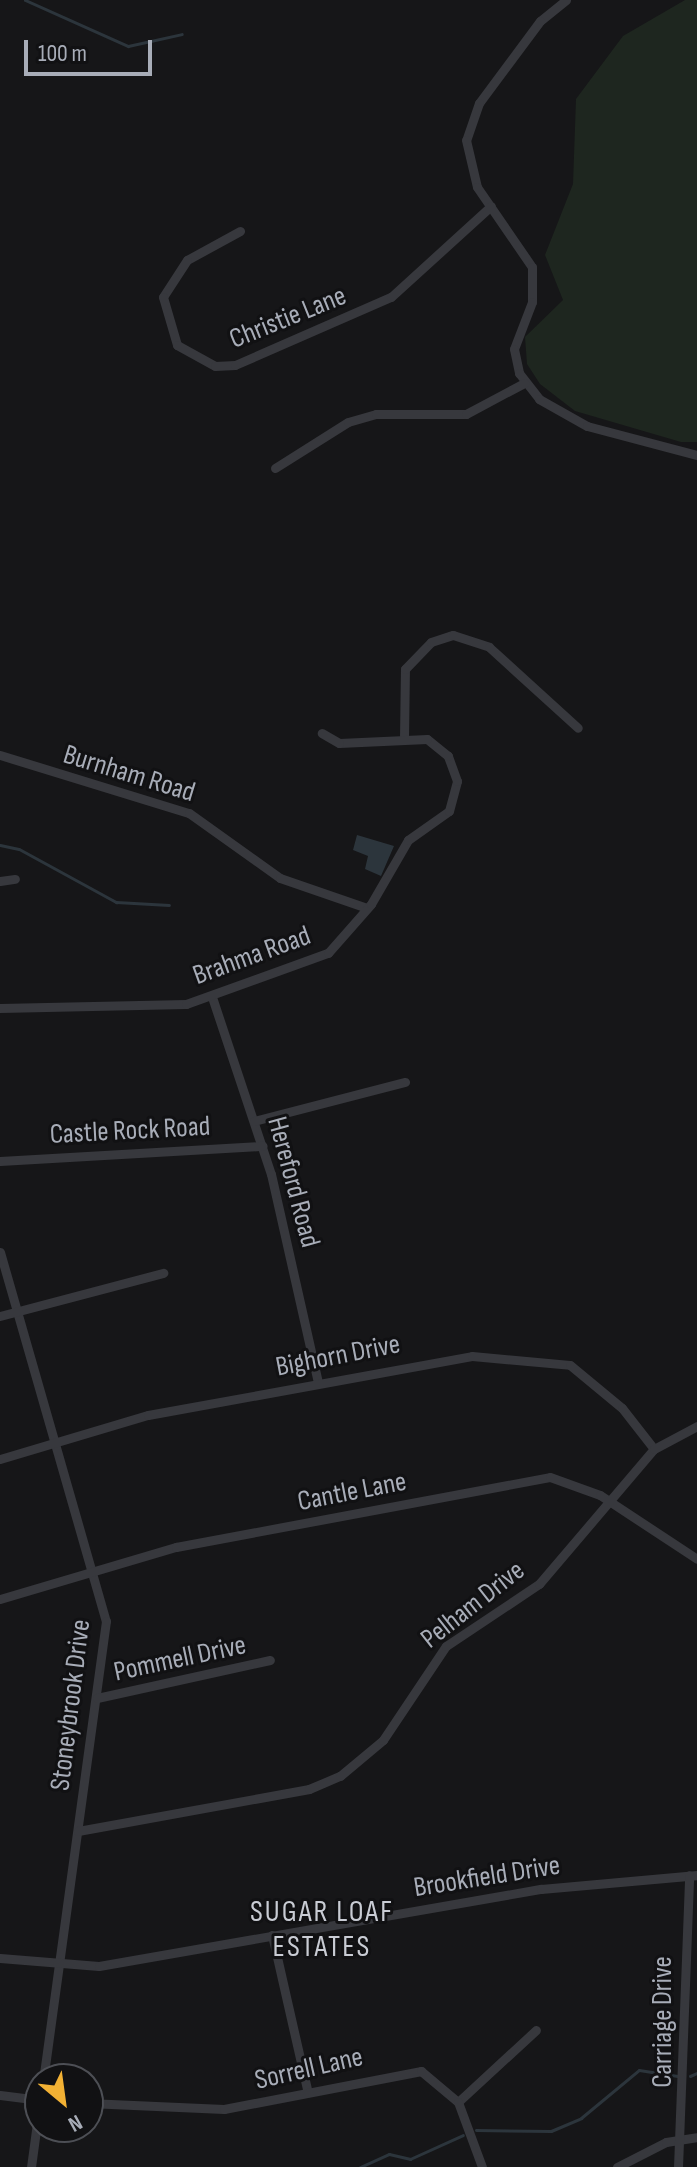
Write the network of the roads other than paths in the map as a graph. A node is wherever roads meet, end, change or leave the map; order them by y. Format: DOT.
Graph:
graph roads {
  1 [pos="566,0"];
  2 [pos="491,206"];
  3 [pos="240,231"];
  4 [pos="524,383"];
  5 [pos="697,455"];
  6 [pos="275,468"];
  7 [pos="578,728"];
  8 [pos="322,733"];
  9 [pos="404,738"];
  10 [pos="0,755"];
  11 [pos="15,879"];
  12 [pos="0,881"];
  13 [pos="367,908"];
  14 [pos="212,997"];
  15 [pos="0,1008"];
  16 [pos="405,1082"];
  17 [pos="254,1121"];
  18 [pos="263,1146"];
  19 [pos="0,1161"];
  20 [pos="0,1252"];
  21 [pos="163,1273"];
  22 [pos="18,1310"];
  23 [pos="0,1316"];
  24 [pos="318,1382"];
  25 [pos="697,1426"];
  26 [pos="57,1441"];
  27 [pos="654,1449"];
  28 [pos="0,1459"];
  29 [pos="608,1500"];
  30 [pos="697,1559"];
  31 [pos="95,1570"];
  32 [pos="0,1599"];
  33 [pos="270,1660"];
  34 [pos="97,1698"];
  35 [pos="78,1831"];
  36 [pos="693,1875"];
  37 [pos="272,1935"];
  38 [pos="0,1958"];
  39 [pos="58,1967"];
  40 [pos="536,2030"];
  41 [pos="45,2063"];
  42 [pos="307,2089"];
  43 [pos="0,2095"];
  44 [pos="24,2098"];
  45 [pos="458,2102"];
  46 [pos="104,2104"];
  47 [pos="697,2137"];
  48 [pos="683,2138"];
  49 [pos="34,2143"];
  50 [pos="31,2167"];
  51 [pos="482,2167"];
  52 [pos="617,2167"];
  53 [pos="678,2167"];
  1 -- 2 [label="street"];
  2 -- 3 [label="street, Christie Lane"];
  2 -- 4 [label="street"];
  4 -- 5 [label="street"];
  4 -- 6 [label="street"];
  7 -- 9 [label="street"];
  8 -- 9 [label="street, Brahma Road"];
  9 -- 13 [label="street, Brahma Road"];
  10 -- 13 [label="street, Burnham Road"];
  11 -- 12 [label="street"];
  13 -- 14 [label="street, Brahma Road"];
  14 -- 15 [label="street, Brahma Road"];
  14 -- 17 [label="street, Hereford Road"];
  16 -- 17 [label="street"];
  17 -- 18 [label="street, Hereford Road"];
  18 -- 19 [label="street, Castle Rock Road"];
  18 -- 24 [label="street, Hereford Road"];
  20 -- 22 [label="street, Stoneybrook Drive"];
  21 -- 22 [label="street"];
  22 -- 23 [label="street"];
  22 -- 26 [label="street, Stoneybrook Drive"];
  24 -- 26 [label="street, Bighorn Drive"];
  24 -- 27 [label="street, Bighorn Drive"];
  25 -- 27 [label="street, Pelham Drive"];
  26 -- 28 [label="street, Bighorn Drive"];
  26 -- 31 [label="street, Stoneybrook Drive"];
  27 -- 29 [label="street, Pelham Drive"];
  29 -- 30 [label="street, Cantle Lane"];
  29 -- 31 [label="street, Cantle Lane"];
  29 -- 35 [label="street, Pelham Drive"];
  31 -- 32 [label="street, Cantle Lane"];
  31 -- 34 [label="street, Stoneybrook Drive"];
  33 -- 34 [label="street, Pommell Drive"];
  34 -- 35 [label="street, Stoneybrook Drive"];
  35 -- 39 [label="street, Stoneybrook Drive"];
  36 -- 37 [label="street, Brookfield Drive"];
  36 -- 48 [label="street, Carriage Drive"];
  37 -- 39 [label="street, Brookfield Drive"];
  37 -- 42 [label="street"];
  38 -- 39 [label="street, Brookfield Drive"];
  39 -- 41 [label="street, Stoneybrook Drive"];
  40 -- 45 [label="street"];
  42 -- 45 [label="street, Sorrell Lane"];
  42 -- 46 [label="street, Sorrell Lane"];
  43 -- 44 [label="street"];
  45 -- 51 [label="street, Sorrell Lane"];
  47 -- 48 [label="street"];
  48 -- 52 [label="street"];
  48 -- 53 [label="street, Carriage Drive"];
  49 -- 50 [label="street"];
}
